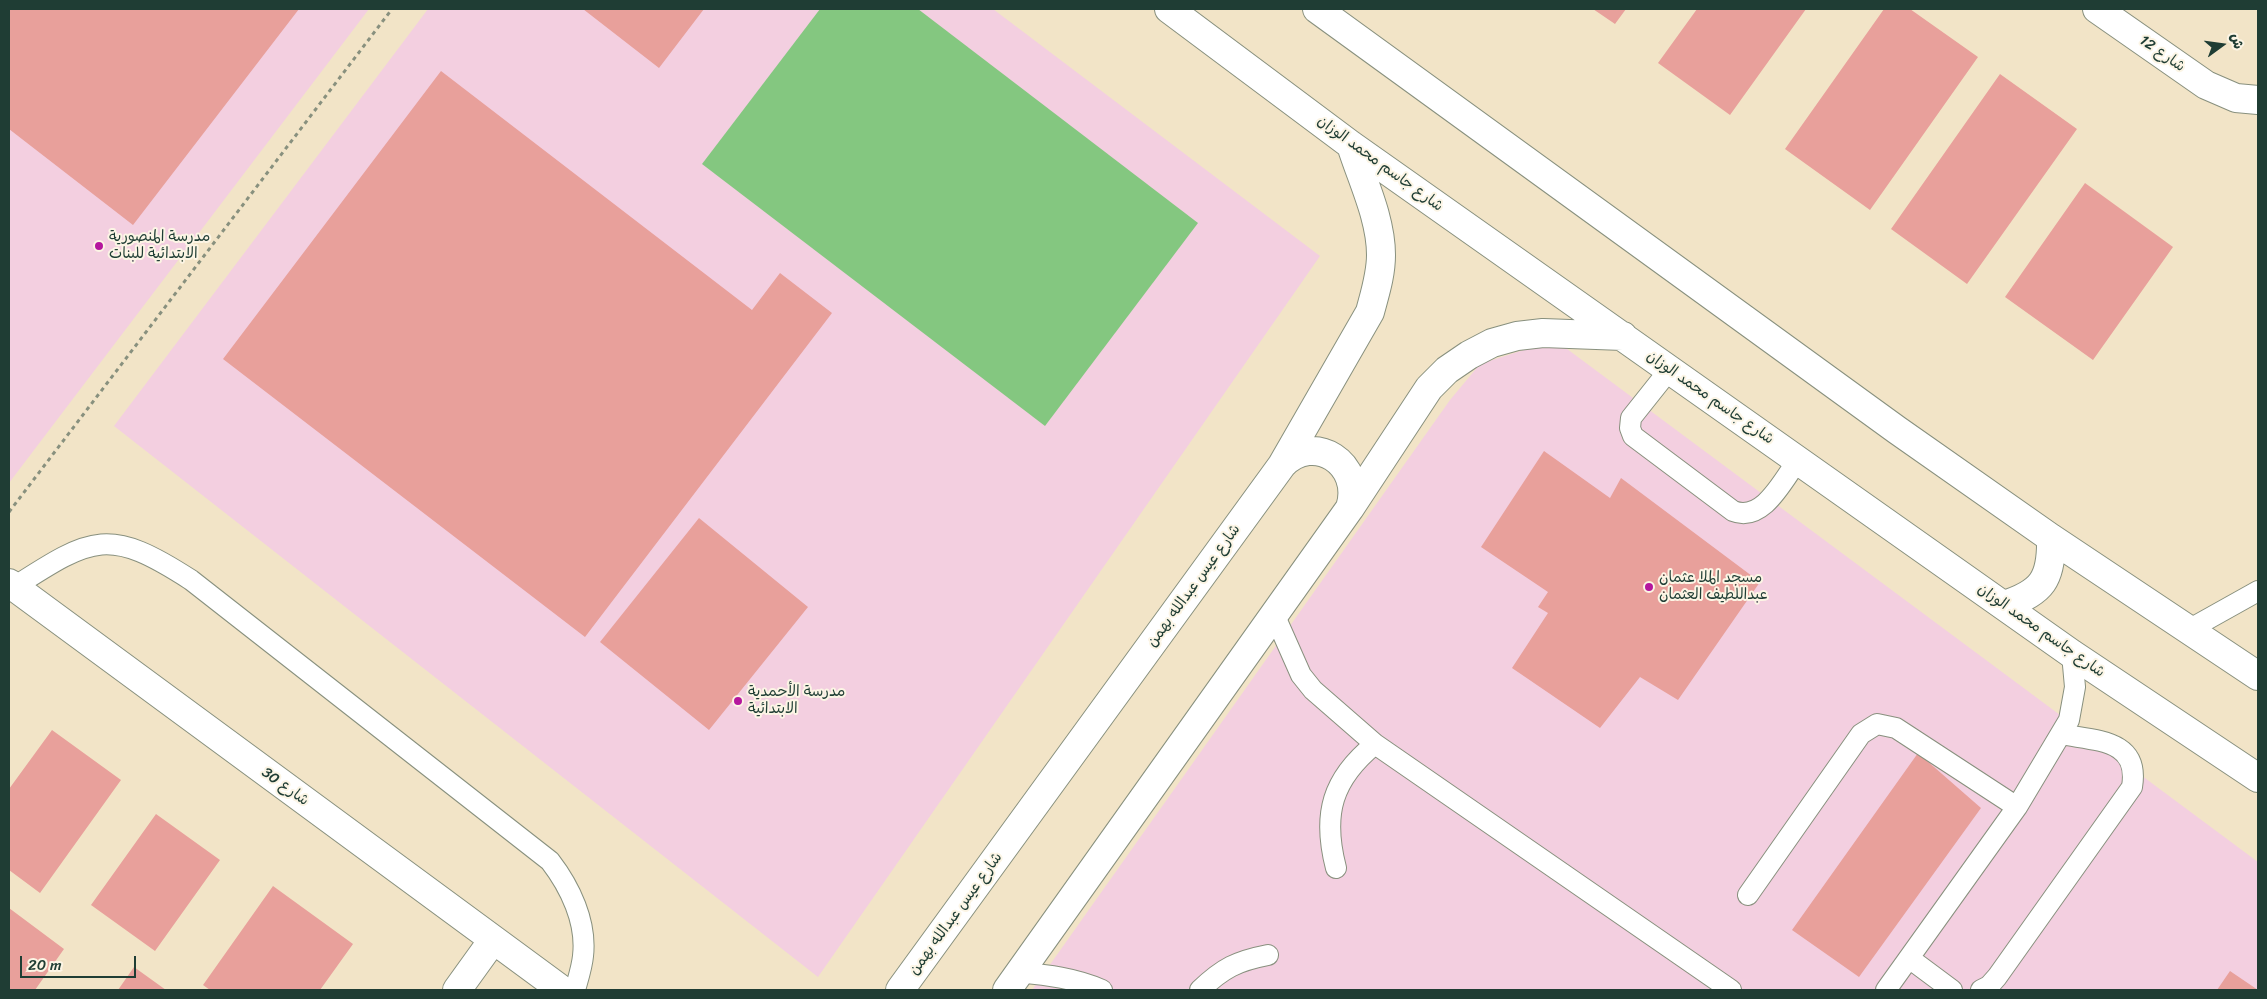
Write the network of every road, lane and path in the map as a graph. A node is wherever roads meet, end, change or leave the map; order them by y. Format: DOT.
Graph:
graph roads {
  1 [pos="392,9"];
  2 [pos="1169,9"];
  3 [pos="1318,9"];
  4 [pos="2097,9"];
  5 [pos="2258,100"];
  6 [pos="1351,145"];
  7 [pos="1623,336"];
  8 [pos="1670,369"];
  9 [pos="1798,460"];
  10 [pos="1282,465"];
  11 [pos="1350,508"];
  12 [pos="9,512"];
  13 [pos="2051,538"];
  14 [pos="11,585"];
  15 [pos="2258,591"];
  16 [pos="2004,605"];
  17 [pos="1274,614"];
  18 [pos="2190,629"];
  19 [pos="2072,654"];
  20 [pos="2258,676"];
  21 [pos="2061,734"];
  22 [pos="1375,744"];
  23 [pos="2258,778"];
  24 [pos="2017,807"];
  25 [pos="1336,868"];
  26 [pos="1748,895"];
  27 [pos="493,940"];
  28 [pos="1268,955"];
  29 [pos="1909,958"];
  30 [pos="1013,981"];
  31 [pos="457,990"];
  32 [pos="562,990"];
  33 [pos="575,990"];
  34 [pos="900,990"];
  35 [pos="1102,990"];
  36 [pos="1200,990"];
  37 [pos="1731,990"];
  38 [pos="1886,990"];
  39 [pos="1952,990"];
  40 [pos="1981,990"];
  1 -- 12 [label="path"];
  2 -- 6 [label="street, شارع جاسم محمد الوزان"];
  3 -- 13 [label="street"];
  4 -- 5 [label="street, شارع 12"];
  6 -- 7 [label="street, شارع جاسم محمد الوزان"];
  6 -- 10 [label="street, شارع عيس عبدالله بهمن"];
  7 -- 8 [label="street, شارع جاسم محمد الوزان"];
  7 -- 11 [label="street"];
  8 -- 9 [label="street, شارع جاسم محمد الوزان"];
  8 -- 9 [label="lane"];
  9 -- 16 [label="street, شارع جاسم محمد الوزان"];
  10 -- 11 [label="street"];
  10 -- 34 [label="street, شارع عيس عبدالله بهمن"];
  11 -- 17 [label="street"];
  13 -- 16 [label="street"];
  13 -- 18 [label="street"];
  14 -- 27 [label="street, شارع 30"];
  14 -- 33 [label="lane"];
  15 -- 18 [label="lane"];
  16 -- 19 [label="street, شارع جاسم محمد الوزان"];
  17 -- 22 [label="lane"];
  17 -- 30 [label="street"];
  18 -- 20 [label="street"];
  19 -- 21 [label="lane"];
  19 -- 23 [label="street, شارع جاسم محمد الوزان"];
  21 -- 24 [label="lane"];
  21 -- 40 [label="lane"];
  22 -- 25 [label="lane"];
  22 -- 37 [label="lane"];
  24 -- 26 [label="lane"];
  24 -- 29 [label="lane"];
  27 -- 31 [label="street"];
  27 -- 32 [label="street, شارع 30"];
  28 -- 36 [label="lane"];
  29 -- 38 [label="lane"];
  29 -- 39 [label="lane"];
  30 -- 35 [label="lane"];
}
